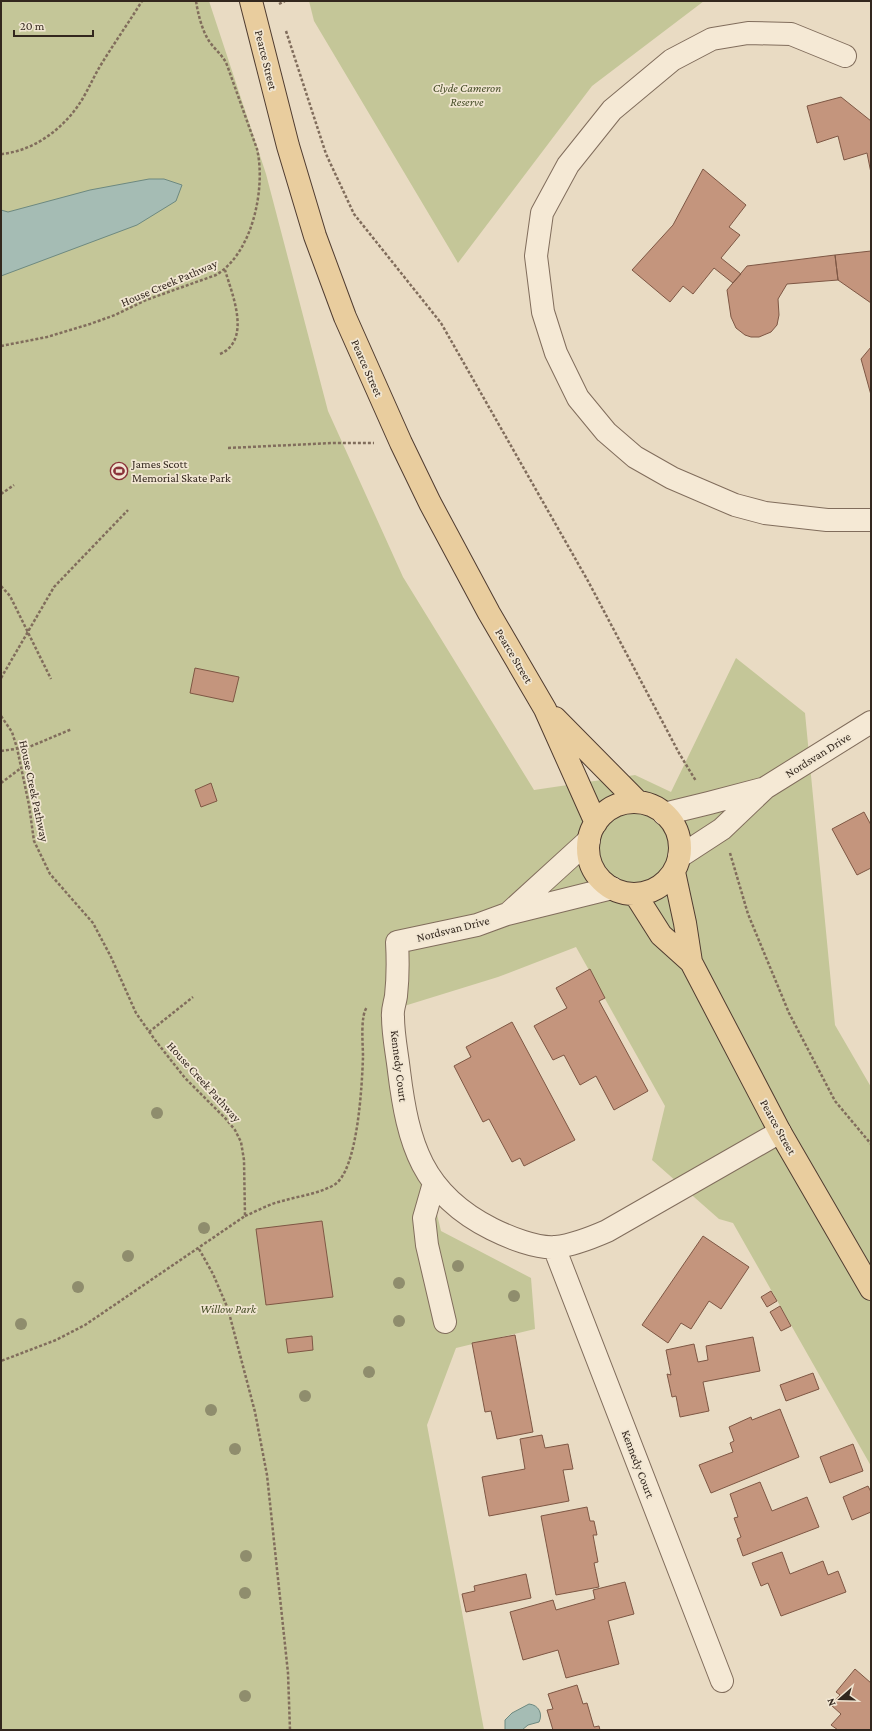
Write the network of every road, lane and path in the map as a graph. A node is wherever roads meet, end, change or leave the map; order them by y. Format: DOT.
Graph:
graph roads {
  1 [pos="142,1"];
  2 [pos="196,1"];
  3 [pos="251,1"];
  4 [pos="284,1"];
  5 [pos="278,2"];
  6 [pos="281,11"];
  7 [pos="284,24"];
  8 [pos="845,56"];
  9 [pos="1,154"];
  10 [pos="225,270"];
  11 [pos="1,346"];
  12 [pos="220,354"];
  13 [pos="401,443"];
  14 [pos="228,448"];
  15 [pos="14,484"];
  16 [pos="1,494"];
  17 [pos="128,510"];
  18 [pos="871,520"];
  19 [pos="1,586"];
  20 [pos="27,632"];
  21 [pos="1,678"];
  22 [pos="51,679"];
  23 [pos="546,709"];
  24 [pos="1,716"];
  25 [pos="871,722"];
  26 [pos="72,729"];
  27 [pos="17,748"];
  28 [pos="1,751"];
  29 [pos="21,768"];
  30 [pos="1,783"];
  31 [pos="765,788"];
  32 [pos="638,802"];
  33 [pos="709,803"];
  34 [pos="664,814"];
  35 [pos="722,829"];
  36 [pos="593,831"];
  37 [pos="676,864"];
  38 [pos="612,888"];
  39 [pos="635,894"];
  40 [pos="507,914"];
  41 [pos="397,942"];
  42 [pos="691,962"];
  43 [pos="193,997"];
  44 [pos="396,997"];
  45 [pos="149,1032"];
  46 [pos="780,1132"];
  47 [pos="871,1144"];
  48 [pos="434,1183"];
  49 [pos="245,1216"];
  50 [pos="554,1247"];
  51 [pos="199,1249"];
  52 [pos="871,1289"];
  53 [pos="445,1322"];
  54 [pos="1,1361"];
  55 [pos="722,1681"];
  56 [pos="290,1730"];
  1 -- 9 [label="path"];
  2 -- 10 [label="path, House Creek Pathway"];
  3 -- 13 [label="main road, Pearce Street"];
  4 -- 5 [label="path"];
  5 -- 6 [label="path"];
  7 -- 33 [label="path"];
  8 -- 18 [label="street"];
  10 -- 11 [label="path, House Creek Pathway"];
  10 -- 12 [label="path"];
  13 -- 14 [label="path"];
  13 -- 23 [label="main road, Pearce Street"];
  15 -- 16 [label="path"];
  17 -- 20 [label="path"];
  19 -- 20 [label="path"];
  20 -- 21 [label="path"];
  20 -- 22 [label="path"];
  23 -- 32 [label="main road, Pearce Street"];
  23 -- 36 [label="main road, Pearce Street"];
  24 -- 27 [label="path, House Creek Pathway"];
  25 -- 31 [label="street, Nordsvan Drive"];
  26 -- 27 [label="path"];
  27 -- 28 [label="path"];
  27 -- 29 [label="path, House Creek Pathway"];
  29 -- 30 [label="path"];
  29 -- 45 [label="path, House Creek Pathway"];
  31 -- 33 [label="street, Nordsvan Drive"];
  31 -- 35 [label="street, Nordsvan Drive"];
  32 -- 34 [label="main road"];
  32 -- 36 [label="main road"];
  33 -- 34 [label="street, Nordsvan Drive"];
  34 -- 37 [label="main road"];
  35 -- 37 [label="street, Nordsvan Drive"];
  35 -- 47 [label="path"];
  36 -- 38 [label="main road"];
  36 -- 40 [label="street, Nordsvan Drive"];
  37 -- 39 [label="main road"];
  37 -- 42 [label="main road, Pearce Street"];
  38 -- 39 [label="main road"];
  38 -- 40 [label="street, Nordsvan Drive"];
  39 -- 42 [label="main road, Pearce Street"];
  40 -- 41 [label="street, Nordsvan Drive"];
  41 -- 44 [label="street, Kennedy Court"];
  42 -- 46 [label="main road, Pearce Street"];
  43 -- 45 [label="path"];
  44 -- 48 [label="street, Kennedy Court"];
  44 -- 49 [label="path"];
  45 -- 49 [label="path, House Creek Pathway"];
  46 -- 50 [label="street, Kennedy Court"];
  46 -- 52 [label="main road, Pearce Street"];
  48 -- 50 [label="street, Kennedy Court"];
  48 -- 53 [label="street"];
  49 -- 51 [label="path"];
  50 -- 55 [label="street, Kennedy Court"];
  51 -- 54 [label="path"];
  51 -- 56 [label="path"];
}
